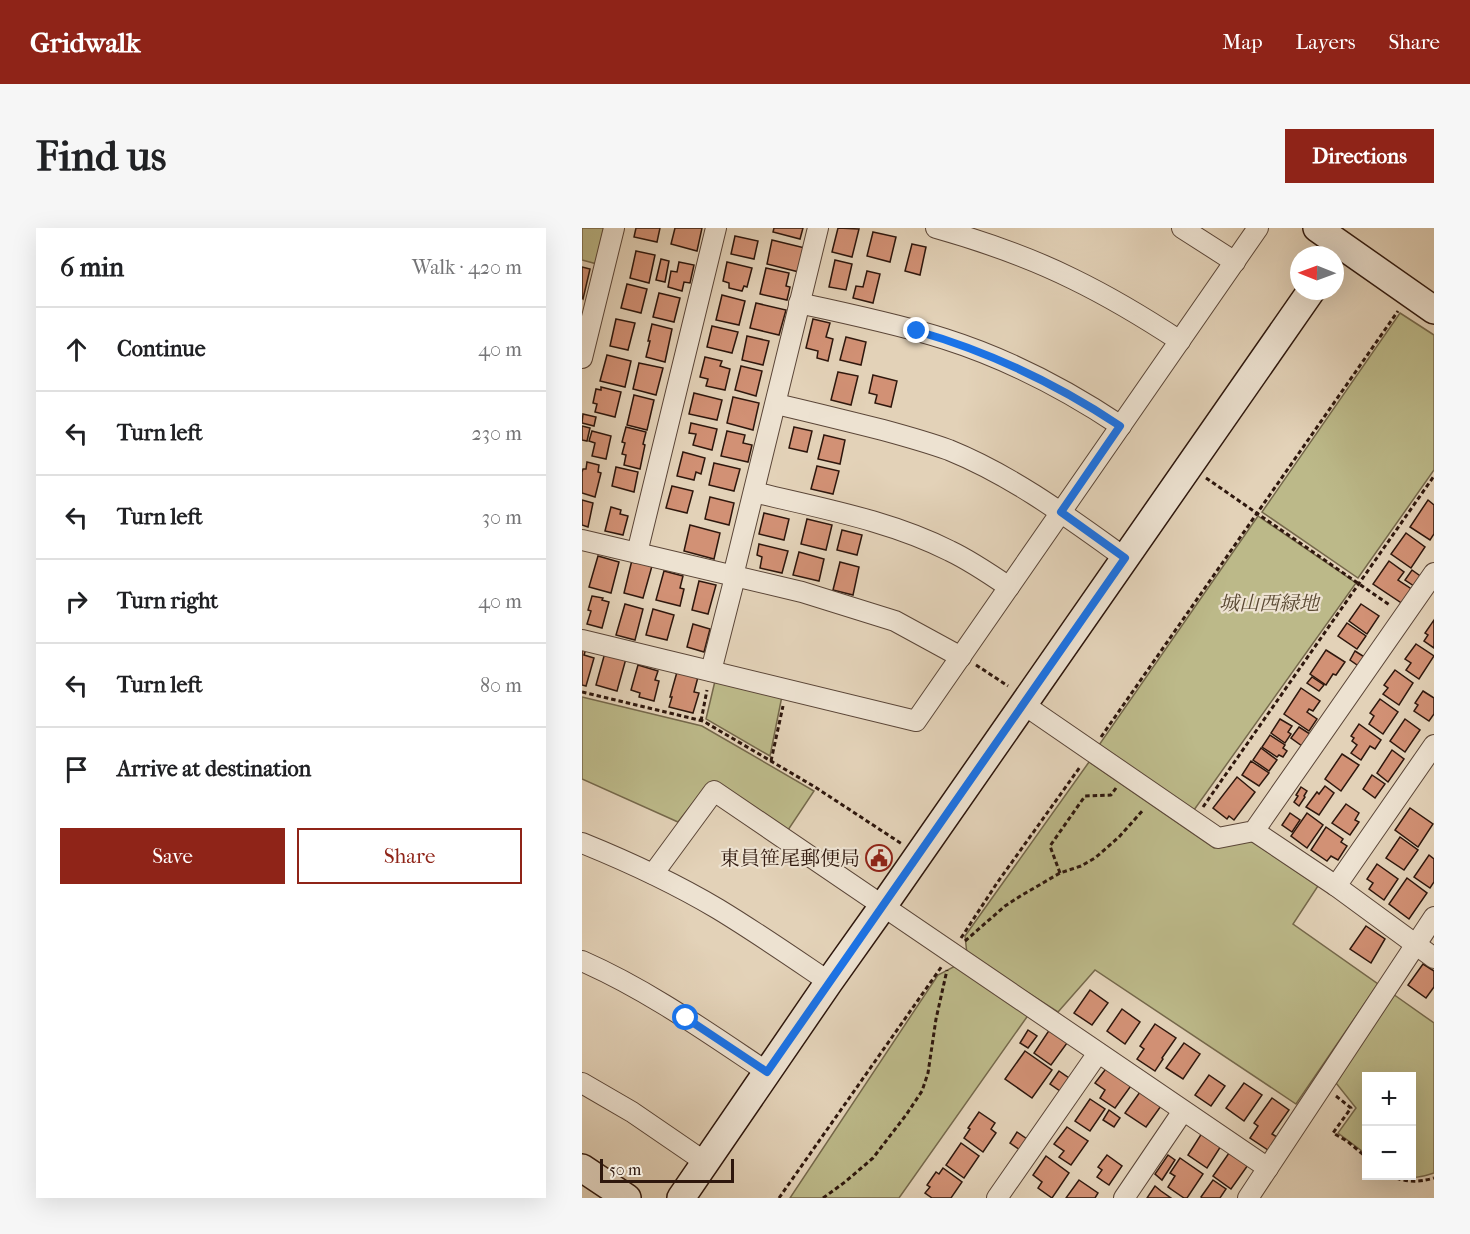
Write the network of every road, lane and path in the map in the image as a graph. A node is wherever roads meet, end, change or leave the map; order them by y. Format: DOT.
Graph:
graph roads {
  1 [pos="614,228"];
  2 [pos="716,228"];
  3 [pos="818,228"];
  4 [pos="936,228"];
  5 [pos="1182,228"];
  6 [pos="1258,228"];
  7 [pos="1317,228"];
  8 [pos="1344,244"];
  9 [pos="1235,262"];
  10 [pos="1305,300"];
  11 [pos="799,303"];
  12 [pos="1434,310"];
  13 [pos="1180,341"];
  14 [pos="582,358"];
  15 [pos="776,404"];
  16 [pos="1120,426"];
  17 [pos="1200,473"];
  18 [pos="1434,477"];
  19 [pos="753,492"];
  20 [pos="1061,512"];
  21 [pos="582,540"];
  22 [pos="637,553"];
  23 [pos="1125,558"];
  24 [pos="1434,573"];
  25 [pos="734,576"];
  26 [pos="1359,584"];
  27 [pos="1009,587"];
  28 [pos="1404,615"];
  29 [pos="582,640"];
  30 [pos="962,656"];
  31 [pos="711,671"];
  32 [pos="786,689"];
  33 [pos="582,692"];
  34 [pos="1018,696"];
  35 [pos="701,721"];
  36 [pos="1434,745"];
  37 [pos="771,762"];
  38 [pos="1125,774"];
  39 [pos="1193,821"];
  40 [pos="1254,831"];
  41 [pos="582,843"];
  42 [pos="903,845"];
  43 [pos="1060,873"];
  44 [pos="652,874"];
  45 [pos="1336,886"];
  46 [pos="883,906"];
  47 [pos="1434,917"];
  48 [pos="1415,945"];
  49 [pos="1434,958"];
  50 [pos="582,960"];
  51 [pos="829,982"];
  52 [pos="1098,1053"];
  53 [pos="767,1072"];
  54 [pos="582,1083"];
  55 [pos="1323,1086"];
  56 [pos="1183,1111"];
  57 [pos="1362,1154"];
  58 [pos="705,1161"];
  59 [pos="582,1168"];
  60 [pos="1268,1168"];
  61 [pos="1434,1178"];
  62 [pos="1406,1180"];
  63 [pos="627,1198"];
  64 [pos="681,1198"];
  65 [pos="997,1198"];
  66 [pos="1124,1198"];
  67 [pos="1248,1198"];
  1 -- 14 [label="street"];
  2 -- 22 [label="street"];
  3 -- 11 [label="street"];
  4 -- 13 [label="street"];
  5 -- 9 [label="street"];
  6 -- 9 [label="street"];
  7 -- 8 [label="street"];
  8 -- 12 [label="street"];
  9 -- 13 [label="street"];
  10 -- 23 [label="street"];
  11 -- 15 [label="street"];
  11 -- 16 [label="street"];
  13 -- 16 [label="street"];
  15 -- 19 [label="street"];
  15 -- 20 [label="street"];
  16 -- 20 [label="street"];
  17 -- 26 [label="path"];
  18 -- 26 [label="path"];
  19 -- 25 [label="street"];
  19 -- 27 [label="street"];
  20 -- 23 [label="street"];
  20 -- 27 [label="street"];
  21 -- 22 [label="street"];
  22 -- 25 [label="street"];
  23 -- 34 [label="street"];
  24 -- 28 [label="street"];
  25 -- 30 [label="street"];
  25 -- 31 [label="street"];
  26 -- 28 [label="path"];
  26 -- 39 [label="path"];
  27 -- 30 [label="street"];
  28 -- 40 [label="street"];
  29 -- 31 [label="street"];
  30 -- 32 [label="street"];
  30 -- 34 [label="path"];
  31 -- 32 [label="street"];
  31 -- 35 [label="path"];
  32 -- 37 [label="path"];
  33 -- 35 [label="path"];
  34 -- 38 [label="street"];
  34 -- 46 [label="street"];
  35 -- 37 [label="path"];
  36 -- 45 [label="street"];
  37 -- 42 [label="path"];
  38 -- 39 [label="street"];
  38 -- 43 [label="path"];
  39 -- 40 [label="street"];
  40 -- 45 [label="street"];
  41 -- 44 [label="street"];
  44 -- 46 [label="street"];
  44 -- 51 [label="street"];
  45 -- 48 [label="street"];
  46 -- 51 [label="street"];
  46 -- 52 [label="street"];
  47 -- 48 [label="street"];
  48 -- 49 [label="street"];
  48 -- 55 [label="street"];
  50 -- 53 [label="street"];
  51 -- 53 [label="street"];
  52 -- 56 [label="street"];
  52 -- 65 [label="street"];
  53 -- 58 [label="street"];
  54 -- 58 [label="street"];
  55 -- 57 [label="path"];
  55 -- 60 [label="street"];
  56 -- 60 [label="street"];
  56 -- 66 [label="street"];
  58 -- 64 [label="street"];
  59 -- 63 [label="street"];
  60 -- 67 [label="street"];
  61 -- 62 [label="path"];
}
